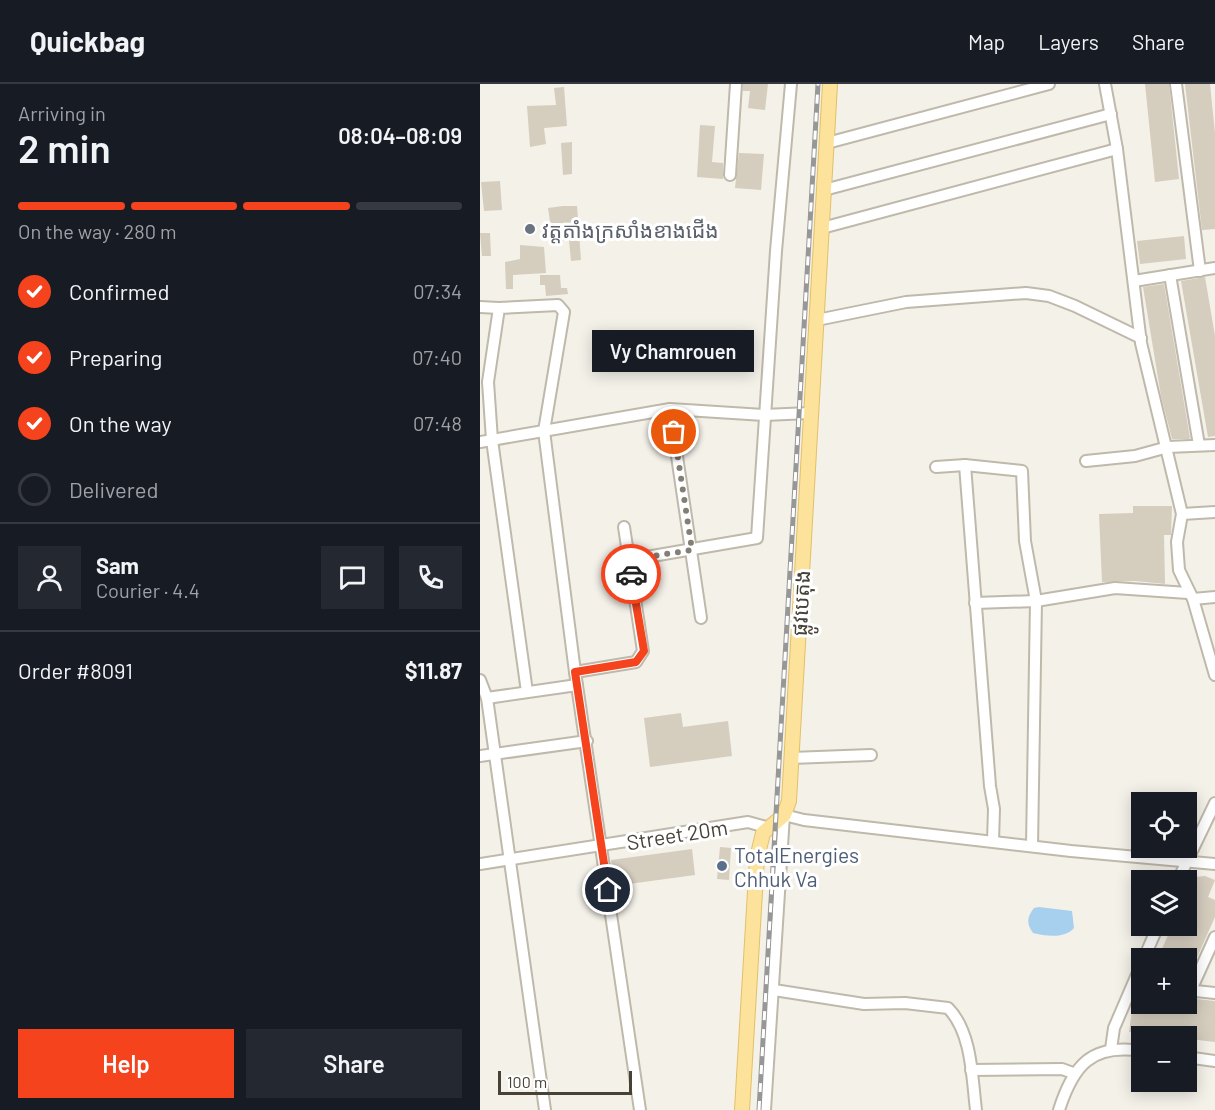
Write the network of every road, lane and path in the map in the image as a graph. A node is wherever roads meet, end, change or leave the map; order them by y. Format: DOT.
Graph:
graph roads {
  1 [pos="736,84"];
  2 [pos="791,84"];
  3 [pos="830,84"];
  4 [pos="1049,84"];
  5 [pos="1105,84"];
  6 [pos="1176,84"];
  7 [pos="1111,114"];
  8 [pos="827,143"];
  9 [pos="1117,148"];
  10 [pos="730,175"];
  11 [pos="824,190"];
  12 [pos="822,228"];
  13 [pos="1215,268"];
  14 [pos="1200,271"];
  15 [pos="1170,275"];
  16 [pos="1134,281"];
  17 [pos="480,307"];
  18 [pos="499,308"];
  19 [pos="817,320"];
  20 [pos="1141,338"];
  21 [pos="670,409"];
  22 [pos="810,413"];
  23 [pos="764,415"];
  24 [pos="544,431"];
  25 [pos="492,440"];
  26 [pos="480,442"];
  27 [pos="1199,445"];
  28 [pos="1215,445"];
  29 [pos="1168,447"];
  30 [pos="1086,462"];
  31 [pos="965,465"];
  32 [pos="936,467"];
  33 [pos="1215,512"];
  34 [pos="1182,514"];
  35 [pos="624,527"];
  36 [pos="692,550"];
  37 [pos="628,560"];
  38 [pos="1191,596"];
  39 [pos="1215,597"];
  40 [pos="1036,601"];
  41 [pos="975,603"];
  42 [pos="702,618"];
  43 [pos="575,672"];
  44 [pos="1215,675"];
  45 [pos="480,680"];
  46 [pos="577,685"];
  47 [pos="526,692"];
  48 [pos="487,698"];
  49 [pos="587,741"];
  50 [pos="494,754"];
  51 [pos="871,755"];
  52 [pos="480,756"];
  53 [pos="791,758"];
  54 [pos="1215,803"];
  55 [pos="784,815"];
  56 [pos="766,827"];
  57 [pos="993,841"];
  58 [pos="602,846"];
  59 [pos="1032,846"];
  60 [pos="509,859"];
  61 [pos="1187,861"];
  62 [pos="480,864"];
  63 [pos="1215,864"];
  64 [pos="1183,870"];
  65 [pos="1215,937"];
  66 [pos="1197,974"];
  67 [pos="774,990"];
  68 [pos="1197,991"];
  69 [pos="1215,993"];
  70 [pos="1131,996"];
  71 [pos="1111,1049"];
  72 [pos="1131,1050"];
  73 [pos="1197,1059"];
  74 [pos="1215,1061"];
  75 [pos="971,1070"];
  76 [pos="1073,1073"];
  77 [pos="545,1110"];
  78 [pos="640,1110"];
  79 [pos="742,1110"];
  80 [pos="765,1110"];
  81 [pos="976,1110"];
  82 [pos="1059,1110"];
  1 -- 10 [label="street"];
  2 -- 23 [label="street"];
  3 -- 8 [label="main road, ផ្លូវបេតុង"];
  4 -- 8 [label="street"];
  5 -- 7 [label="street"];
  6 -- 14 [label="street"];
  7 -- 9 [label="street"];
  7 -- 11 [label="street"];
  8 -- 11 [label="main road, ផ្លូវបេតុង"];
  9 -- 12 [label="street"];
  9 -- 16 [label="street"];
  11 -- 12 [label="main road, ផ្លូវបេតុង"];
  12 -- 19 [label="main road, ផ្លូវបេតុង"];
  13 -- 14 [label="street"];
  14 -- 15 [label="street"];
  15 -- 16 [label="street"];
  15 -- 27 [label="street"];
  16 -- 20 [label="street"];
  17 -- 18 [label="street"];
  18 -- 24 [label="street"];
  18 -- 25 [label="street"];
  19 -- 20 [label="street"];
  19 -- 22 [label="main road, ផ្លូវបេតុង"];
  20 -- 29 [label="street"];
  21 -- 23 [label="street"];
  21 -- 24 [label="street"];
  21 -- 36 [label="street"];
  22 -- 23 [label="street"];
  22 -- 53 [label="main road, ផ្លូវបេតុង"];
  23 -- 36 [label="street"];
  24 -- 25 [label="street"];
  24 -- 43 [label="street"];
  25 -- 26 [label="street"];
  25 -- 47 [label="street"];
  27 -- 28 [label="street"];
  27 -- 29 [label="street"];
  29 -- 30 [label="street"];
  29 -- 34 [label="street"];
  31 -- 32 [label="street"];
  31 -- 40 [label="street"];
  31 -- 41 [label="street"];
  33 -- 34 [label="street"];
  34 -- 38 [label="street"];
  35 -- 37 [label="street"];
  36 -- 37 [label="street"];
  36 -- 42 [label="street"];
  37 -- 43 [label="street"];
  38 -- 39 [label="street"];
  38 -- 40 [label="street"];
  38 -- 44 [label="street"];
  40 -- 41 [label="street"];
  40 -- 59 [label="street"];
  41 -- 57 [label="street"];
  43 -- 46 [label="street"];
  45 -- 48 [label="street"];
  46 -- 47 [label="street"];
  46 -- 49 [label="street"];
  47 -- 48 [label="street"];
  48 -- 50 [label="street"];
  49 -- 50 [label="street"];
  49 -- 58 [label="street"];
  50 -- 52 [label="street"];
  50 -- 60 [label="street"];
  51 -- 53 [label="street"];
  53 -- 55 [label="main road, ផ្លូវបេតុង"];
  54 -- 61 [label="street"];
  55 -- 56 [label="main road"];
  55 -- 57 [label="street"];
  55 -- 67 [label="street"];
  56 -- 58 [label="street, Street 20m"];
  56 -- 79 [label="main road"];
  57 -- 59 [label="street"];
  58 -- 60 [label="street, Street 20m"];
  58 -- 78 [label="street"];
  59 -- 61 [label="street"];
  60 -- 62 [label="street, Street 20m"];
  60 -- 77 [label="street"];
  61 -- 63 [label="street"];
  61 -- 64 [label="street"];
  65 -- 66 [label="street"];
  67 -- 75 [label="street"];
  67 -- 80 [label="street"];
  68 -- 69 [label="street"];
  70 -- 71 [label="street"];
  71 -- 72 [label="street"];
  71 -- 76 [label="street"];
  73 -- 74 [label="street"];
  75 -- 76 [label="street"];
  75 -- 81 [label="street"];
  76 -- 82 [label="street"];
}
